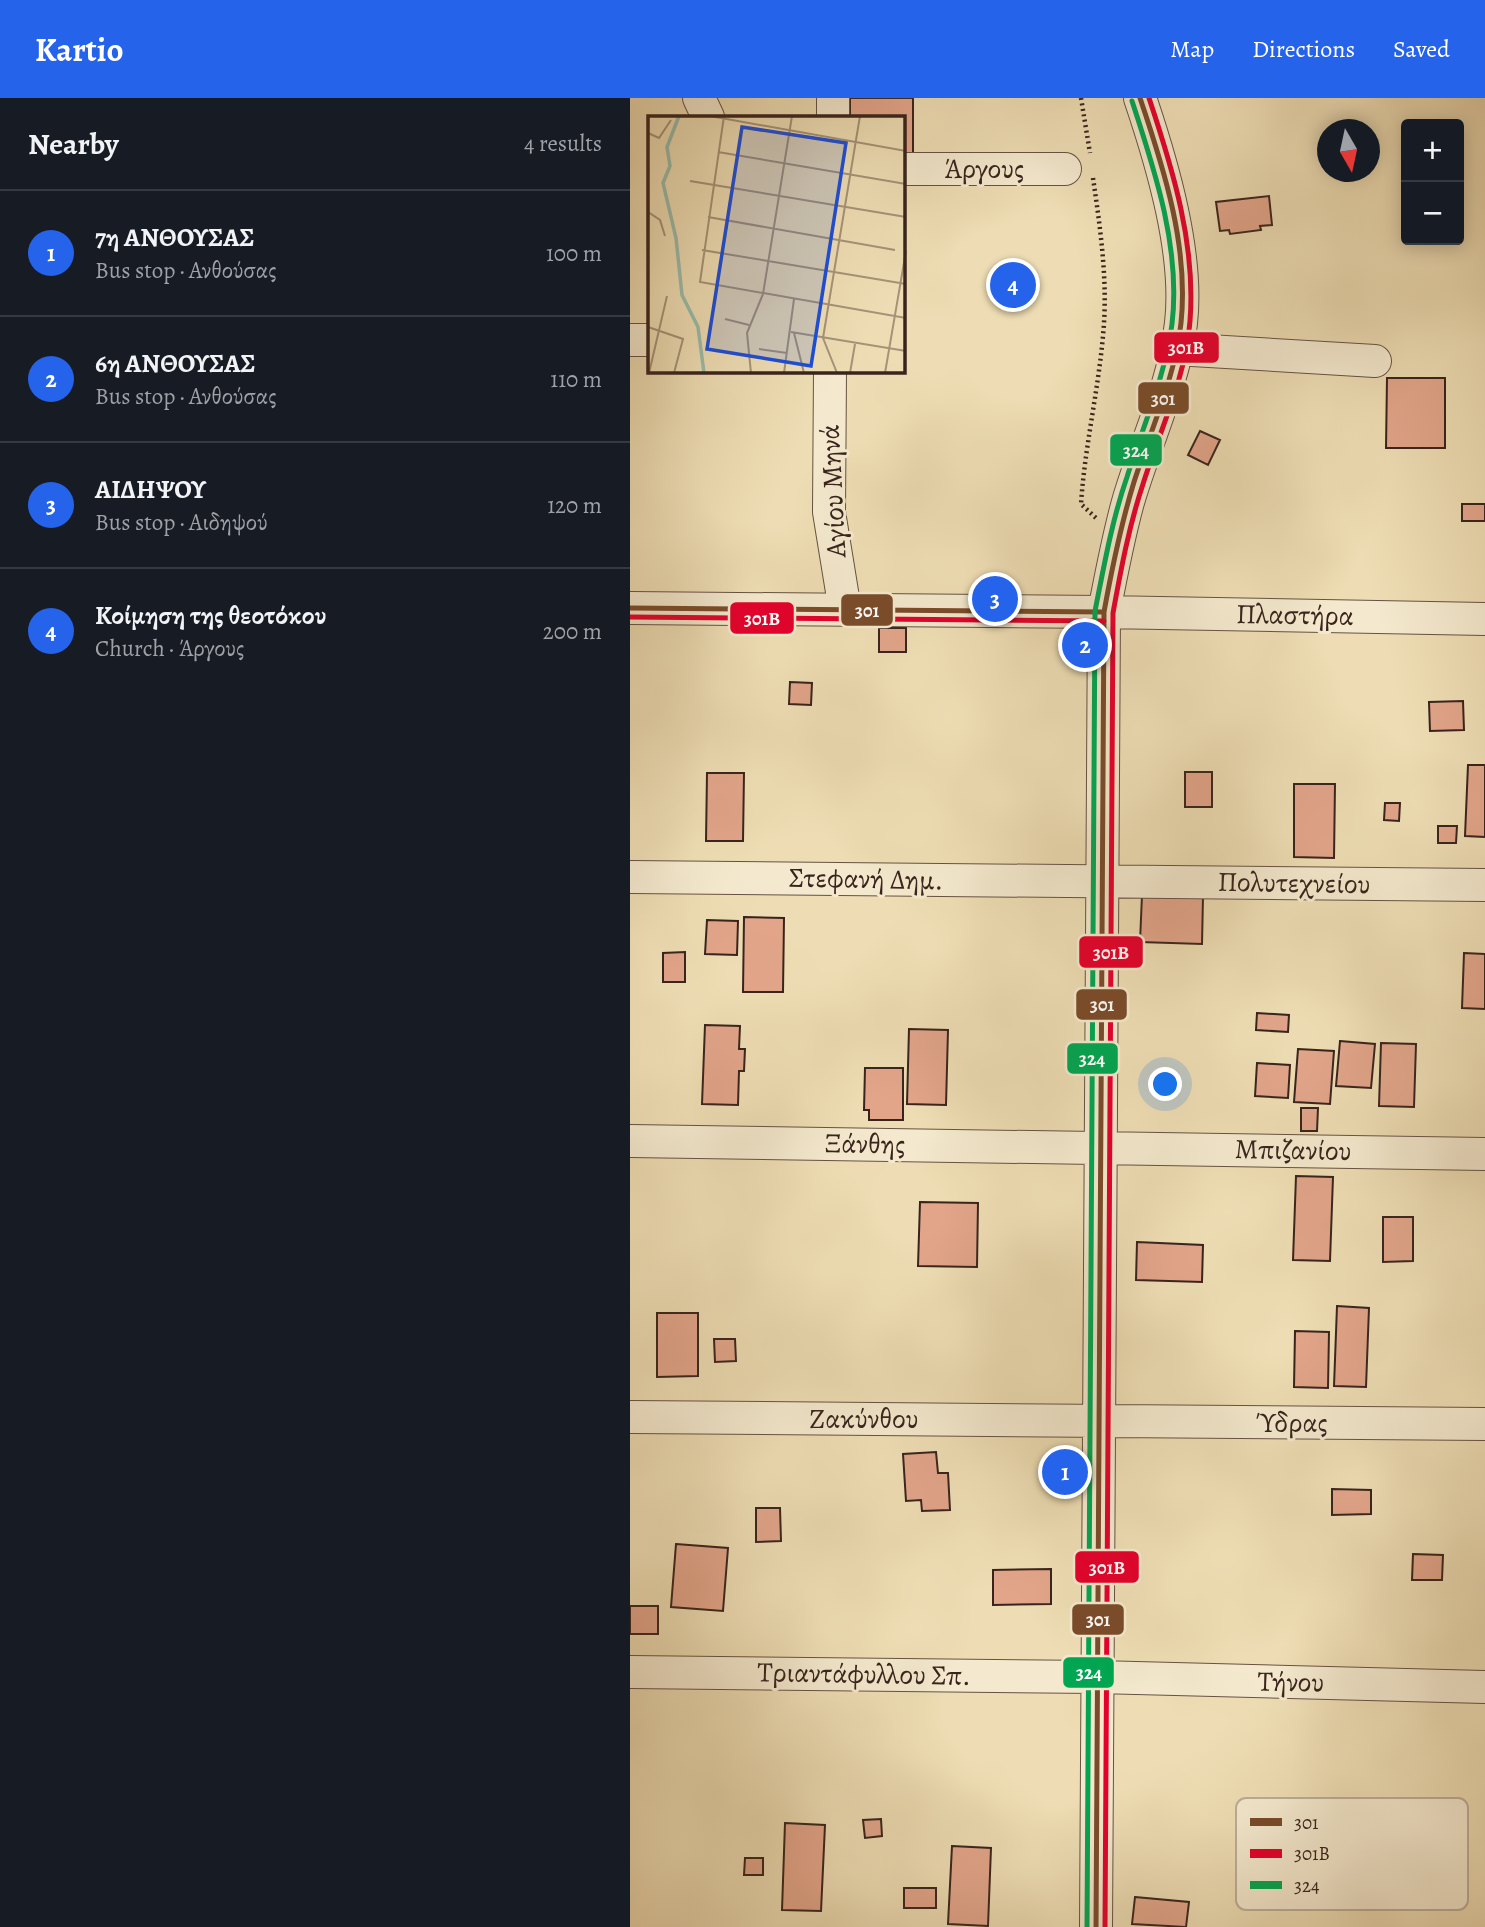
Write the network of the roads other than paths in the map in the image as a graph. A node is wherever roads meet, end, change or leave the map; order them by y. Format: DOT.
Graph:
graph roads {
  1 [pos="699,98"];
  2 [pos="833,98"];
  3 [pos="1140,98"];
  4 [pos="708,116"];
  5 [pos="833,116"];
  6 [pos="905,169"];
  7 [pos="1079,169"];
  8 [pos="630,340"];
  9 [pos="648,340"];
  10 [pos="1175,349"];
  11 [pos="1375,361"];
  12 [pos="830,373"];
  13 [pos="630,608"];
  14 [pos="845,610"];
  15 [pos="1104,612"];
  16 [pos="1485,619"];
  17 [pos="630,877"];
  18 [pos="1103,882"];
  19 [pos="1485,885"];
  20 [pos="630,1141"];
  21 [pos="1100,1147"];
  22 [pos="1485,1154"];
  23 [pos="630,1417"];
  24 [pos="1099,1421"];
  25 [pos="1485,1424"];
  26 [pos="630,1672"];
  27 [pos="1097,1677"];
  28 [pos="1485,1687"];
  29 [pos="1096,1927"];
  1 -- 4 [label="street"];
  2 -- 5 [label="street"];
  3 -- 10 [label="street"];
  6 -- 7 [label="street, Άργους"];
  8 -- 9 [label="street"];
  10 -- 11 [label="street"];
  10 -- 15 [label="street"];
  12 -- 14 [label="street, Αγίου Μηνά"];
  13 -- 14 [label="street, Πλαστήρα"];
  14 -- 15 [label="street, Πλαστήρα"];
  15 -- 16 [label="street, Πλαστήρα"];
  15 -- 18 [label="street"];
  17 -- 18 [label="street, Στεφανή Δημ."];
  18 -- 19 [label="street, Πολυτεχνείου"];
  18 -- 21 [label="street"];
  20 -- 21 [label="street, Ξάνθης"];
  21 -- 22 [label="street, Μπιζανίου"];
  21 -- 24 [label="street"];
  23 -- 24 [label="street, Ζακύνθου"];
  24 -- 25 [label="street, Ύδρας"];
  24 -- 27 [label="street"];
  26 -- 27 [label="street, Τριαντάφυλλου Σπ."];
  27 -- 28 [label="street, Τήνου"];
  27 -- 29 [label="street"];
}
